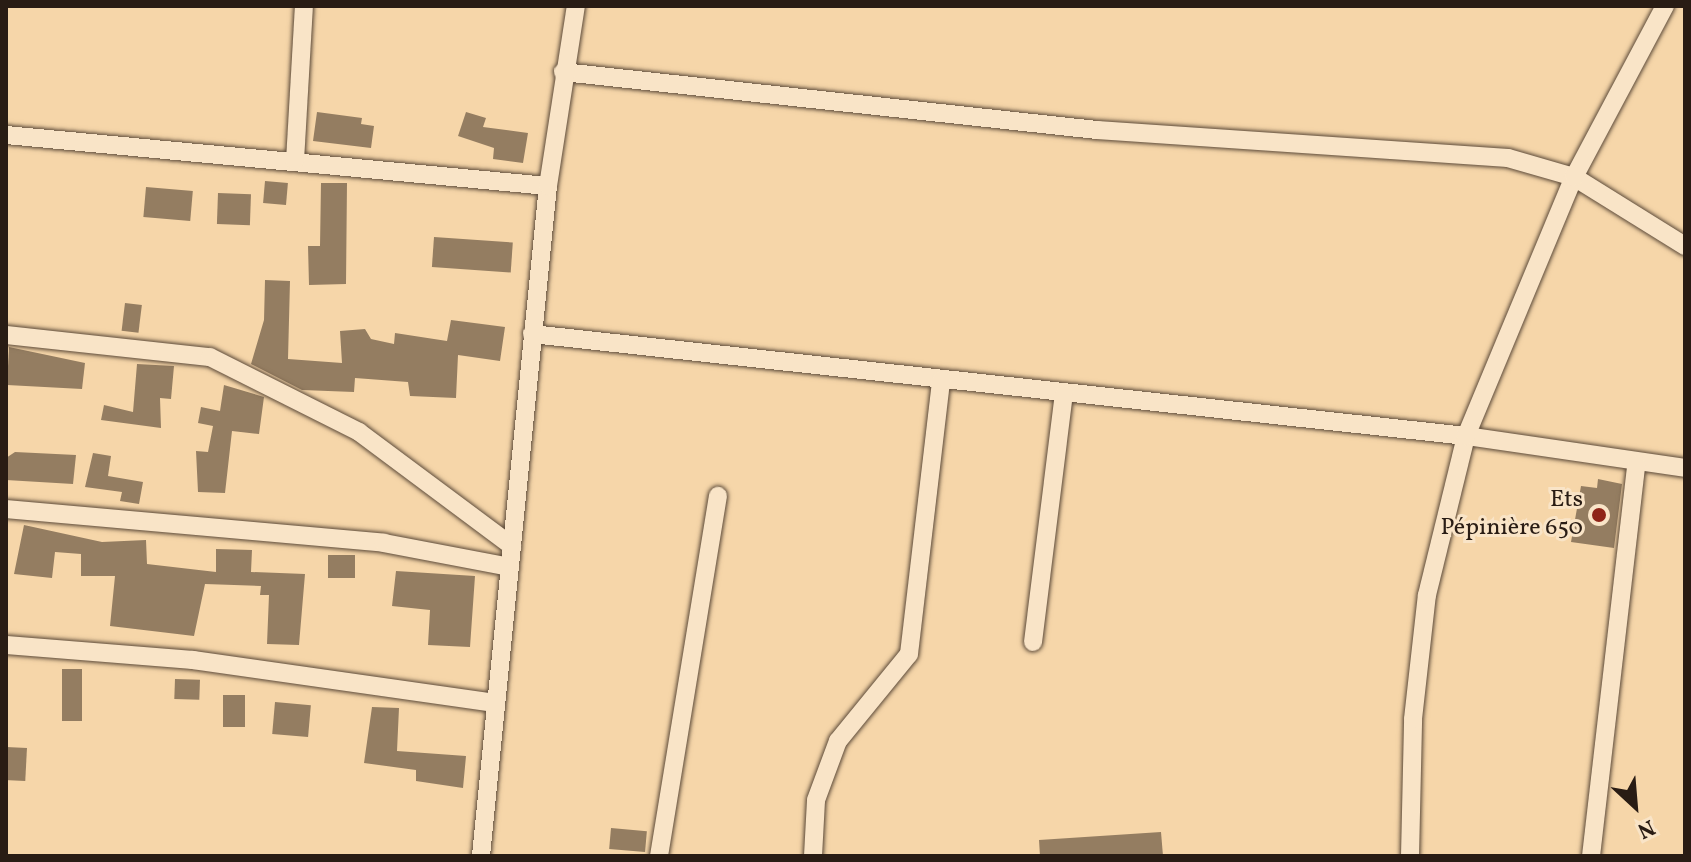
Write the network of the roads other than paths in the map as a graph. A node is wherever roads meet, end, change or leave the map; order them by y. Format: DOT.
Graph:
graph roads {
  1 [pos="304,6"];
  2 [pos="576,6"];
  3 [pos="1665,6"];
  4 [pos="563,72"];
  5 [pos="6,135"];
  6 [pos="295,161"];
  7 [pos="1574,177"];
  8 [pos="548,186"];
  9 [pos="1685,246"];
  10 [pos="532,334"];
  11 [pos="6,335"];
  12 [pos="941,380"];
  13 [pos="1064,394"];
  14 [pos="1466,436"];
  15 [pos="1636,465"];
  16 [pos="1685,468"];
  17 [pos="718,496"];
  18 [pos="6,509"];
  19 [pos="512,546"];
  20 [pos="510,567"];
  21 [pos="1033,642"];
  22 [pos="6,645"];
  23 [pos="495,703"];
  24 [pos="481,856"];
  25 [pos="659,856"];
  26 [pos="813,856"];
  27 [pos="1410,856"];
  28 [pos="1591,856"];
  1 -- 6 [label="street"];
  2 -- 4 [label="street"];
  3 -- 7 [label="street"];
  4 -- 7 [label="street"];
  4 -- 8 [label="street"];
  5 -- 6 [label="street"];
  6 -- 8 [label="street"];
  7 -- 9 [label="street"];
  7 -- 14 [label="street"];
  8 -- 10 [label="street"];
  10 -- 12 [label="street"];
  10 -- 19 [label="street"];
  11 -- 19 [label="street"];
  12 -- 13 [label="street"];
  12 -- 26 [label="street"];
  13 -- 14 [label="street"];
  13 -- 21 [label="street"];
  14 -- 15 [label="street"];
  14 -- 27 [label="street"];
  15 -- 16 [label="street"];
  15 -- 28 [label="street"];
  17 -- 25 [label="street"];
  18 -- 20 [label="street"];
  19 -- 20 [label="street"];
  20 -- 23 [label="street"];
  22 -- 23 [label="street"];
  23 -- 24 [label="street"];
}
